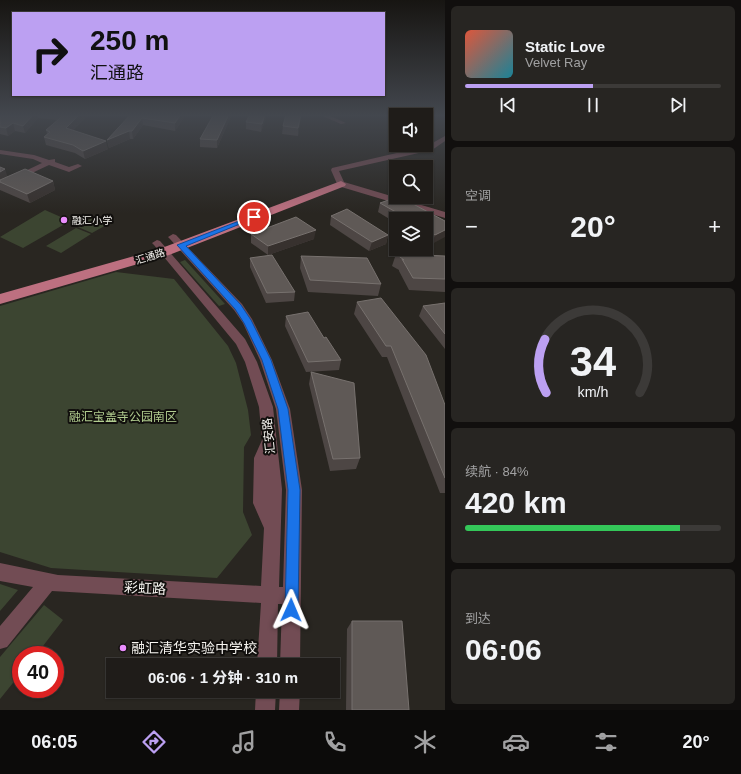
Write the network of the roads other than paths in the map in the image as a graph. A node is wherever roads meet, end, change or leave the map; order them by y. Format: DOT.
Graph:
graph roads {
  1 [pos="7,147"];
  2 [pos="430,147"];
  3 [pos="0,152"];
  4 [pos="56,158"];
  5 [pos="48,162"];
  6 [pos="339,180"];
  7 [pos="0,186"];
  8 [pos="389,192"];
  9 [pos="429,204"];
  10 [pos="445,209"];
  11 [pos="445,215"];
  12 [pos="177,241"];
  13 [pos="160,247"];
  14 [pos="0,289"];
  15 [pos="0,299"];
  16 [pos="0,572"];
  17 [pos="49,582"];
  18 [pos="271,595"];
  19 [pos="292,596"];
  20 [pos="0,640"];
  21 [pos="267,658"];
  22 [pos="290,658"];
  23 [pos="266,698"];
  24 [pos="290,698"];
  25 [pos="265,710"];
  26 [pos="289,710"];
  1 -- 4 [label="street"];
  2 -- 6 [label="street"];
  3 -- 5 [label="street"];
  4 -- 5 [label="street"];
  4 -- 5 [label="street"];
  5 -- 7 [label="street"];
  6 -- 8 [label="street"];
  6 -- 11 [label="street"];
  6 -- 12 [label="main road, 汇通路"];
  9 -- 10 [label="street"];
  12 -- 13 [label="main road, 汇通路"];
  12 -- 19 [label="street, 汇安路"];
  13 -- 14 [label="main road, 汇通路"];
  13 -- 15 [label="main road, 汇通路"];
  13 -- 18 [label="street, 汇安路"];
  16 -- 17 [label="street, 彩虹路"];
  17 -- 18 [label="street, 彩虹路"];
  17 -- 20 [label="street"];
  18 -- 19 [label="street, 彩虹路"];
  18 -- 21 [label="street"];
  19 -- 22 [label="street, 汇安路"];
  23 -- 25 [label="street"];
  24 -- 26 [label="street"];
}
